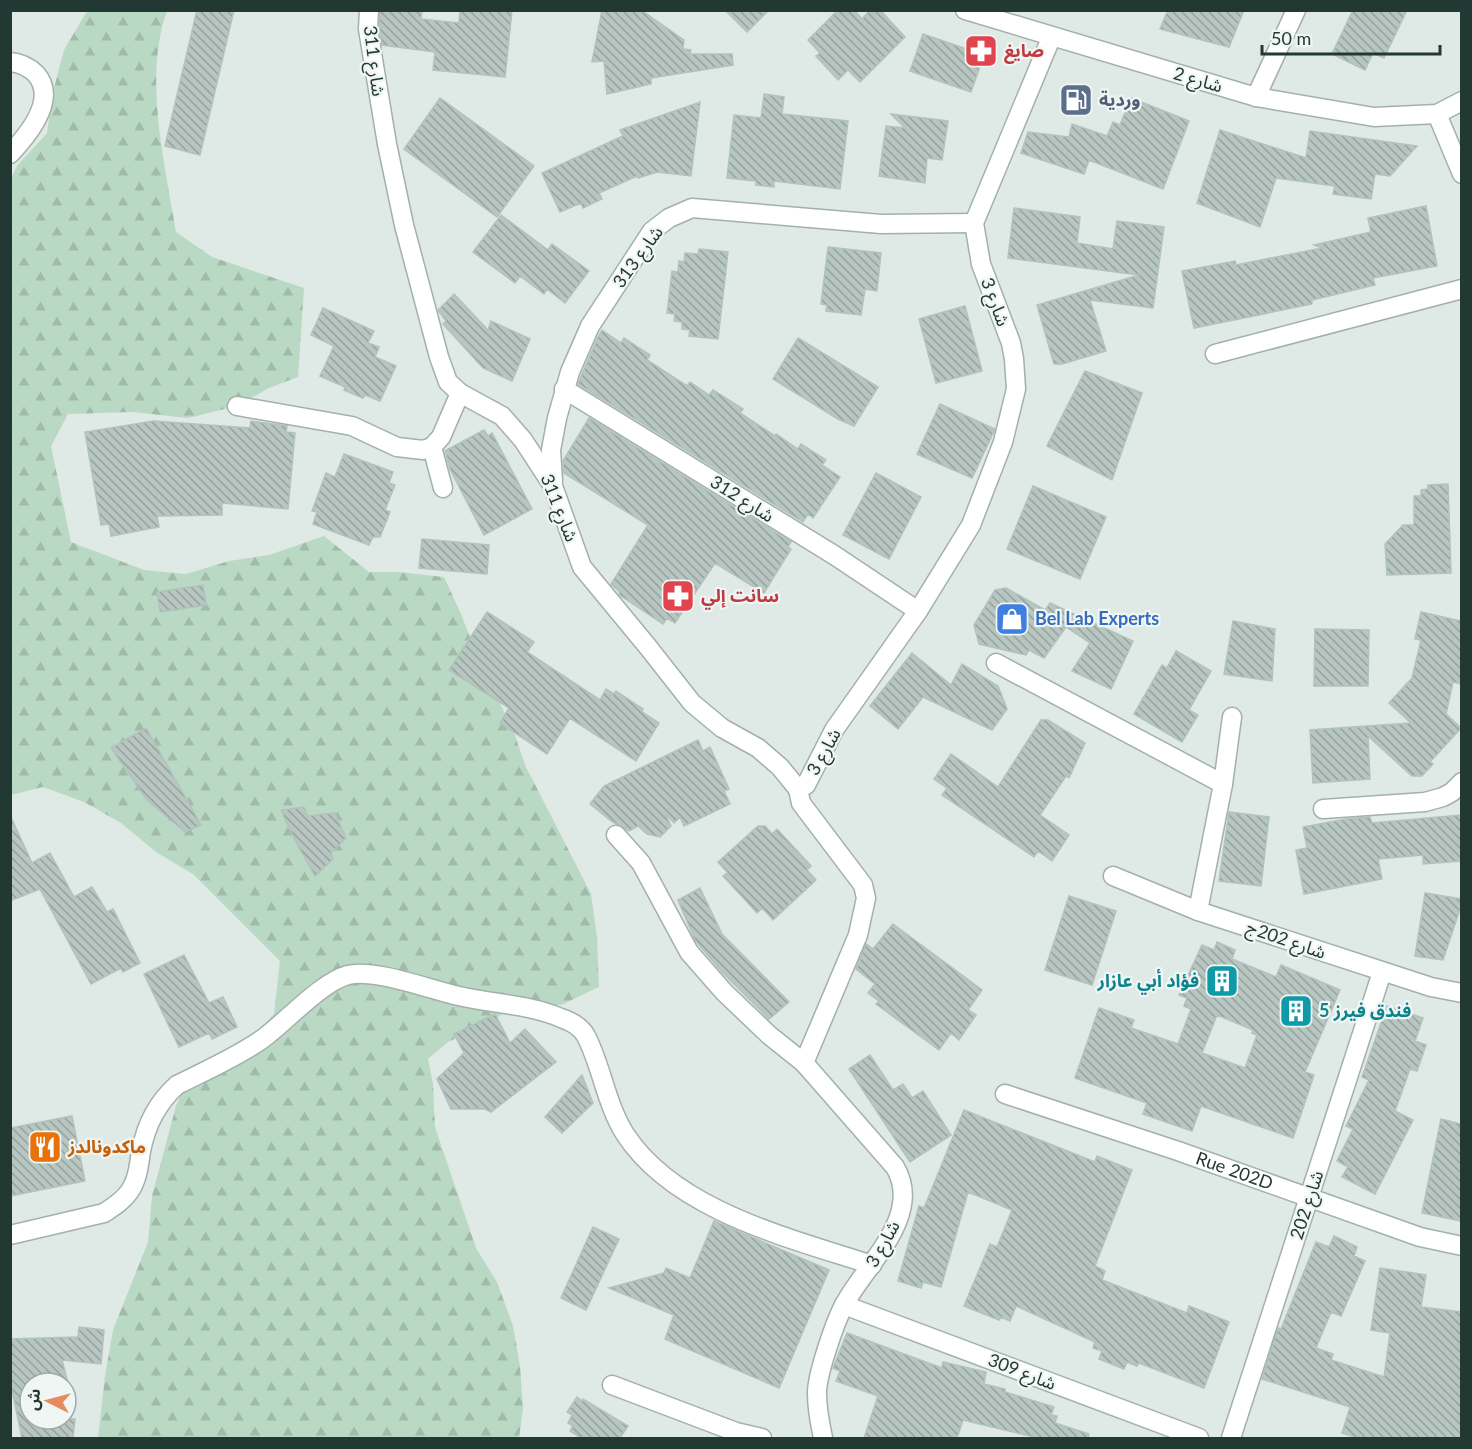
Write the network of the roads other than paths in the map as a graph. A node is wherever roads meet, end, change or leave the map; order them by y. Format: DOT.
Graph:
graph roads {
  1 [pos="369,10"];
  2 [pos="964,10"];
  3 [pos="1296,10"];
  4 [pos="1051,38"];
  5 [pos="10,62"];
  6 [pos="1256,98"];
  7 [pos="1461,101"];
  8 [pos="1437,114"];
  9 [pos="10,154"];
  10 [pos="1461,174"];
  11 [pos="974,223"];
  12 [pos="1461,289"];
  13 [pos="1215,354"];
  14 [pos="564,389"];
  15 [pos="460,393"];
  16 [pos="237,406"];
  17 [pos="432,447"];
  18 [pos="553,486"];
  19 [pos="443,488"];
  20 [pos="918,611"];
  21 [pos="996,663"];
  22 [pos="1232,717"];
  23 [pos="1461,782"];
  24 [pos="1223,784"];
  25 [pos="798,789"];
  26 [pos="1323,809"];
  27 [pos="616,835"];
  28 [pos="1113,876"];
  29 [pos="1198,911"];
  30 [pos="1382,972"];
  31 [pos="1461,993"];
  32 [pos="804,1063"];
  33 [pos="1005,1094"];
  34 [pos="1309,1198"];
  35 [pos="10,1235"];
  36 [pos="1461,1246"];
  37 [pos="872,1266"];
  38 [pos="844,1305"];
  39 [pos="612,1385"];
  40 [pos="762,1438"];
  41 [pos="823,1438"];
  42 [pos="1199,1438"];
  43 [pos="1231,1438"];
  1 -- 15 [label="street, شارع 311"];
  2 -- 4 [label="street, شارع 2"];
  3 -- 6 [label="street"];
  4 -- 6 [label="street, شارع 2"];
  4 -- 11 [label="street"];
  5 -- 9 [label="street"];
  6 -- 8 [label="street, شارع 2"];
  7 -- 8 [label="street"];
  8 -- 10 [label="street"];
  11 -- 14 [label="street, شارع 313"];
  11 -- 20 [label="street, شارع 3"];
  12 -- 13 [label="street"];
  14 -- 18 [label="street, شارع 313"];
  14 -- 20 [label="street, شارع 312"];
  15 -- 17 [label="street"];
  15 -- 18 [label="street, شارع 311"];
  16 -- 17 [label="street"];
  17 -- 19 [label="street"];
  18 -- 25 [label="street, شارع 311"];
  20 -- 25 [label="street, شارع 3"];
  21 -- 24 [label="street"];
  22 -- 24 [label="street"];
  23 -- 26 [label="street"];
  24 -- 29 [label="street"];
  25 -- 32 [label="street, شارع 3"];
  27 -- 32 [label="street"];
  28 -- 29 [label="street, شارع 202ج"];
  29 -- 30 [label="street, شارع 202ج"];
  30 -- 31 [label="street, شارع 202ج"];
  30 -- 34 [label="street, شارع 202"];
  32 -- 37 [label="street, شارع 3"];
  33 -- 34 [label="street, Rue 202D"];
  34 -- 36 [label="street, Rue 202D"];
  34 -- 43 [label="street, شارع 202"];
  35 -- 37 [label="street"];
  37 -- 38 [label="street, شارع 3"];
  38 -- 41 [label="street, شارع 3"];
  38 -- 42 [label="street, شارع 309"];
  39 -- 40 [label="street"];
}
